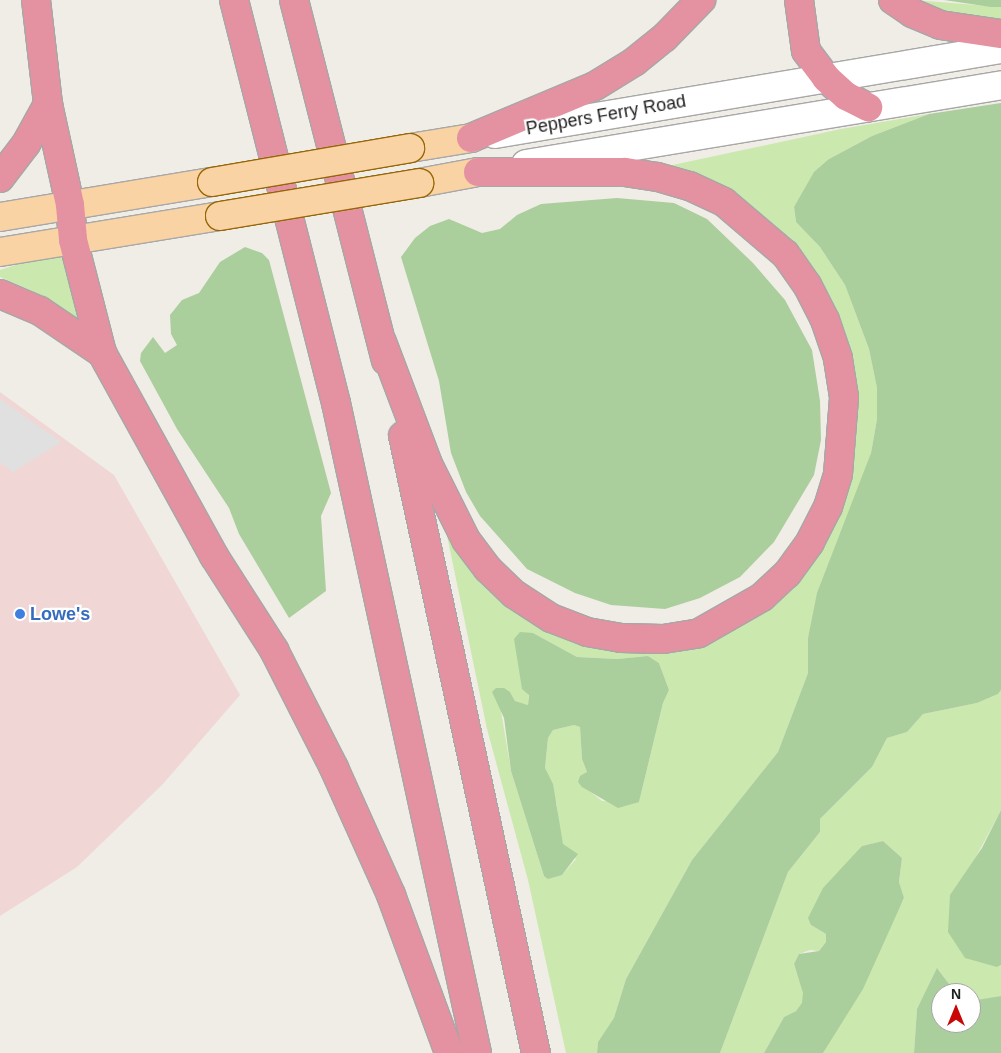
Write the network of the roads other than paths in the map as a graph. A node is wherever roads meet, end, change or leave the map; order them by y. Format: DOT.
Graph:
graph roads {
  1 [pos="36,0"];
  2 [pos="234,0"];
  3 [pos="294,0"];
  4 [pos="700,0"];
  5 [pos="799,0"];
  6 [pos="893,0"];
  7 [pos="1001,34"];
  8 [pos="1001,50"];
  9 [pos="826,78"];
  10 [pos="1001,85"];
  11 [pos="48,104"];
  12 [pos="868,107"];
  13 [pos="471,138"];
  14 [pos="478,172"];
  15 [pos="0,178"];
  16 [pos="70,205"];
  17 [pos="0,217"];
  18 [pos="73,240"];
  19 [pos="0,252"];
  20 [pos="0,294"];
  21 [pos="382,342"];
  22 [pos="102,353"];
  23 [pos="449,1053"];
  24 [pos="477,1053"];
  25 [pos="536,1053"];
  1 -- 11 [label="highway"];
  2 -- 24 [label="highway"];
  3 -- 21 [label="highway"];
  4 -- 13 [label="highway"];
  5 -- 9 [label="highway"];
  6 -- 7 [label="highway"];
  8 -- 9 [label="street, Peppers Ferry Road"];
  9 -- 12 [label="highway"];
  9 -- 13 [label="street, Peppers Ferry Road"];
  10 -- 12 [label="street, Peppers Ferry Road"];
  11 -- 15 [label="highway"];
  11 -- 16 [label="highway"];
  12 -- 14 [label="street, Peppers Ferry Road"];
  13 -- 16 [label="main road, Peppers Ferry Road, bridge"];
  14 -- 18 [label="main road, Peppers Ferry Road, bridge"];
  14 -- 21 [label="highway"];
  16 -- 17 [label="main road, Peppers Ferry Road"];
  16 -- 18 [label="highway"];
  18 -- 19 [label="main road, Peppers Ferry Road"];
  18 -- 22 [label="highway"];
  20 -- 22 [label="highway"];
  21 -- 25 [label="highway"];
  22 -- 23 [label="highway"];
}
